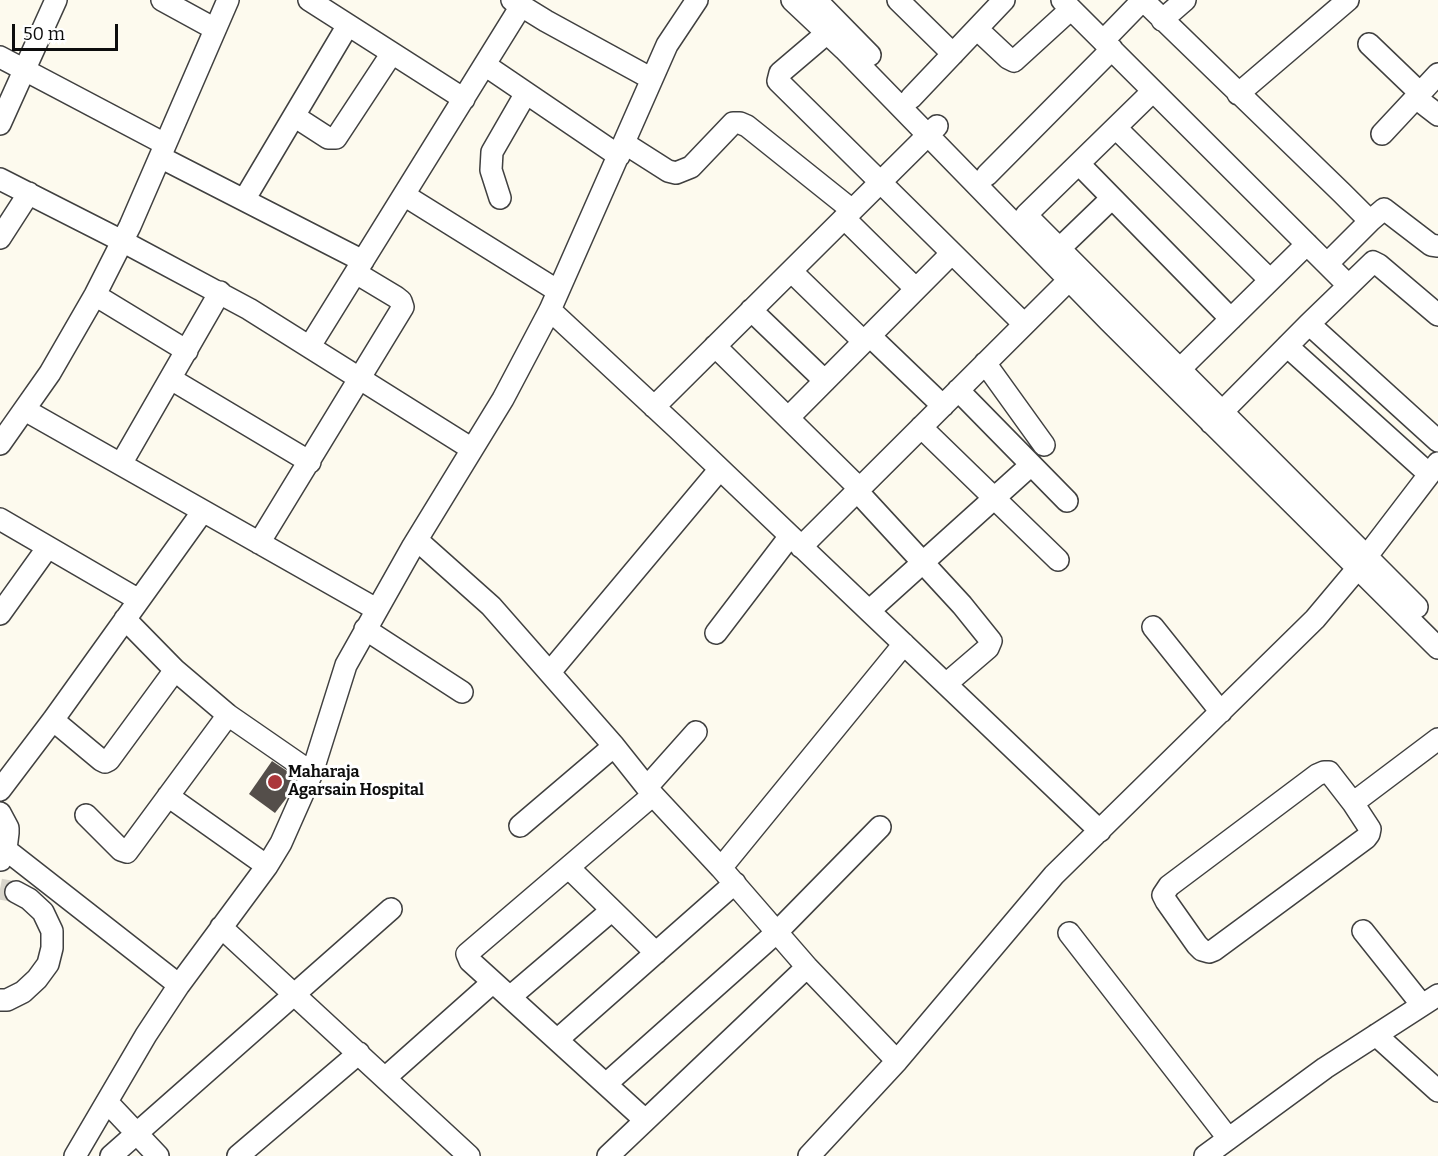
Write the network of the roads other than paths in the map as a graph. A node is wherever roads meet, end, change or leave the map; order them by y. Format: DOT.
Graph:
graph roads {
  1 [pos="56,0"];
  2 [pos="162,0"];
  3 [pos="228,0"];
  4 [pos="309,0"];
  5 [pos="697,0"];
  6 [pos="792,0"];
  7 [pos="816,0"];
  8 [pos="898,0"];
  9 [pos="1005,0"];
  10 [pos="1185,0"];
  11 [pos="1344,1"];
  12 [pos="517,3"];
  13 [pos="1067,4"];
  14 [pos="1162,20"];
  15 [pos="348,25"];
  16 [pos="215,29"];
  17 [pos="977,29"];
  18 [pos="827,33"];
  19 [pos="1369,44"];
  20 [pos="1108,45"];
  21 [pos="393,53"];
  22 [pos="953,54"];
  23 [pos="0,57"];
  24 [pos="485,65"];
  25 [pos="24,70"];
  26 [pos="1438,74"];
  27 [pos="652,79"];
  28 [pos="1154,91"];
  29 [pos="526,93"];
  30 [pos="1238,94"];
  31 [pos="1418,95"];
  32 [pos="911,98"];
  33 [pos="464,99"];
  34 [pos="1438,115"];
  35 [pos="294,116"];
  36 [pos="0,124"];
  37 [pos="1116,128"];
  38 [pos="933,130"];
  39 [pos="1382,134"];
  40 [pos="622,150"];
  41 [pos="163,151"];
  42 [pos="1079,164"];
  43 [pos="987,175"];
  44 [pos="0,179"];
  45 [pos="880,182"];
  46 [pos="29,193"];
  47 [pos="404,195"];
  48 [pos="500,198"];
  49 [pos="1112,198"];
  50 [pos="244,200"];
  51 [pos="848,214"];
  52 [pos="1026,215"];
  53 [pos="1370,221"];
  54 [pos="0,238"];
  55 [pos="122,241"];
  56 [pos="1307,244"];
  57 [pos="1438,246"];
  58 [pos="1059,249"];
  59 [pos="951,254"];
  60 [pos="1328,264"];
  61 [pos="360,267"];
  62 [pos="790,271"];
  63 [pos="1074,275"];
  64 [pos="1270,280"];
  65 [pos="1348,285"];
  66 [pos="916,289"];
  67 [pos="220,292"];
  68 [pos="95,295"];
  69 [pos="554,301"];
  70 [pos="752,310"];
  71 [pos="1438,315"];
  72 [pos="1231,319"];
  73 [pos="1024,324"];
  74 [pos="1309,324"];
  75 [pos="867,339"];
  76 [pos="310,346"];
  77 [pos="715,346"];
  78 [pos="1287,346"];
  79 [pos="187,351"];
  80 [pos="985,363"];
  81 [pos="1179,370"];
  82 [pos="361,378"];
  83 [pos="171,379"];
  84 [pos="825,381"];
  85 [pos="958,390"];
  86 [pos="654,406"];
  87 [pos="943,406"];
  88 [pos="25,410"];
  89 [pos="788,418"];
  90 [pos="1216,418"];
  91 [pos="921,427"];
  92 [pos="1438,441"];
  93 [pos="0,444"];
  94 [pos="1044,445"];
  95 [pos="472,449"];
  96 [pos="310,462"];
  97 [pos="121,464"];
  98 [pos="1031,465"];
  99 [pos="1434,468"];
  100 [pos="720,469"];
  101 [pos="858,490"];
  102 [pos="994,498"];
  103 [pos="1067,501"];
  104 [pos="203,511"];
  105 [pos="0,519"];
  106 [pos="417,540"];
  107 [pos="796,541"];
  108 [pos="259,543"];
  109 [pos="48,548"];
  110 [pos="1058,560"];
  111 [pos="1362,562"];
  112 [pos="924,563"];
  113 [pos="139,600"];
  114 [pos="376,609"];
  115 [pos="869,611"];
  116 [pos="0,614"];
  117 [pos="124,619"];
  118 [pos="1152,627"];
  119 [pos="1438,628"];
  120 [pos="365,629"];
  121 [pos="716,633"];
  122 [pos="904,644"];
  123 [pos="1438,648"];
  124 [pos="175,670"];
  125 [pos="550,672"];
  126 [pos="946,684"];
  127 [pos="462,692"];
  128 [pos="1221,712"];
  129 [pos="228,715"];
  130 [pos="53,720"];
  131 [pos="696,732"];
  132 [pos="1438,739"];
  133 [pos="614,746"];
  134 [pos="312,773"];
  135 [pos="0,790"];
  136 [pos="650,791"];
  137 [pos="168,796"];
  138 [pos="1353,803"];
  139 [pos="0,813"];
  140 [pos="86,815"];
  141 [pos="520,826"];
  142 [pos="880,827"];
  143 [pos="1100,831"];
  144 [pos="3,847"];
  145 [pos="267,866"];
  146 [pos="569,868"];
  147 [pos="728,875"];
  148 [pos="391,909"];
  149 [pos="612,910"];
  150 [pos="221,927"];
  151 [pos="1363,931"];
  152 [pos="777,932"];
  153 [pos="1069,933"];
  154 [pos="656,953"];
  155 [pos="807,967"];
  156 [pos="494,982"];
  157 [pos="179,985"];
  158 [pos="0,987"];
  159 [pos="295,994"];
  160 [pos="510,997"];
  161 [pos="0,1000"];
  162 [pos="1430,1000"];
  163 [pos="1376,1035"];
  164 [pos="556,1040"];
  165 [pos="359,1053"];
  166 [pos="897,1060"];
  167 [pos="386,1078"];
  168 [pos="606,1084"];
  169 [pos="1438,1091"];
  170 [pos="107,1102"];
  171 [pos="645,1120"];
  172 [pos="137,1134"];
  173 [pos="1228,1138"];
  174 [pos="75,1156"];
  175 [pos="111,1156"];
  176 [pos="158,1156"];
  177 [pos="238,1156"];
  178 [pos="469,1156"];
  179 [pos="608,1156"];
  180 [pos="809,1156"];
  181 [pos="1205,1156"];
  1 -- 25 [label="street"];
  2 -- 16 [label="street"];
  3 -- 16 [label="street"];
  4 -- 15 [label="street"];
  5 -- 27 [label="street"];
  6 -- 18 [label="street"];
  7 -- 32 [label="street"];
  8 -- 22 [label="street"];
  9 -- 17 [label="street"];
  10 -- 14 [label="street"];
  11 -- 30 [label="street"];
  12 -- 24 [label="street"];
  12 -- 27 [label="street"];
  13 -- 17 [label="street"];
  13 -- 20 [label="street"];
  14 -- 20 [label="street"];
  14 -- 30 [label="street"];
  15 -- 21 [label="street"];
  15 -- 35 [label="street"];
  16 -- 41 [label="street"];
  17 -- 22 [label="street"];
  18 -- 38 [label="street"];
  18 -- 45 [label="street"];
  19 -- 31 [label="street"];
  20 -- 28 [label="street"];
  20 -- 43 [label="street"];
  21 -- 33 [label="street"];
  21 -- 35 [label="street"];
  22 -- 32 [label="street"];
  23 -- 25 [label="street"];
  24 -- 29 [label="street"];
  24 -- 33 [label="street"];
  25 -- 36 [label="street"];
  25 -- 41 [label="street"];
  26 -- 31 [label="street"];
  27 -- 40 [label="street"];
  28 -- 37 [label="street"];
  28 -- 56 [label="street"];
  29 -- 40 [label="street"];
  29 -- 48 [label="street"];
  30 -- 53 [label="street"];
  31 -- 34 [label="street"];
  31 -- 39 [label="street"];
  32 -- 38 [label="street"];
  33 -- 47 [label="street"];
  35 -- 50 [label="street"];
  37 -- 42 [label="street"];
  37 -- 64 [label="street"];
  38 -- 43 [label="street"];
  38 -- 45 [label="street"];
  38 -- 63 [label="street"];
  40 -- 51 [label="street"];
  40 -- 69 [label="street"];
  41 -- 50 [label="street"];
  41 -- 55 [label="street"];
  42 -- 49 [label="street"];
  42 -- 52 [label="street"];
  43 -- 52 [label="street"];
  44 -- 46 [label="street"];
  45 -- 51 [label="street"];
  45 -- 59 [label="street"];
  46 -- 54 [label="street"];
  46 -- 55 [label="street"];
  47 -- 61 [label="street"];
  47 -- 69 [label="street"];
  49 -- 58 [label="street"];
  49 -- 72 [label="street"];
  50 -- 61 [label="street"];
  51 -- 62 [label="street"];
  51 -- 66 [label="street"];
  52 -- 58 [label="street"];
  53 -- 57 [label="street"];
  53 -- 60 [label="street"];
  55 -- 67 [label="street"];
  55 -- 68 [label="street"];
  56 -- 60 [label="street"];
  56 -- 64 [label="street"];
  58 -- 63 [label="street"];
  59 -- 66 [label="street"];
  59 -- 73 [label="street"];
  60 -- 65 [label="street"];
  61 -- 76 [label="street"];
  61 -- 82 [label="street"];
  62 -- 70 [label="street"];
  62 -- 75 [label="street"];
  63 -- 73 [label="street"];
  63 -- 81 [label="street"];
  63 -- 90 [label="street"];
  64 -- 72 [label="street"];
  65 -- 71 [label="street"];
  65 -- 74 [label="street"];
  66 -- 75 [label="street"];
  67 -- 76 [label="street"];
  67 -- 79 [label="street"];
  68 -- 79 [label="street"];
  68 -- 88 [label="street"];
  69 -- 86 [label="street"];
  69 -- 95 [label="street"];
  70 -- 77 [label="street"];
  70 -- 84 [label="street"];
  72 -- 81 [label="street"];
  73 -- 80 [label="street"];
  74 -- 78 [label="street"];
  74 -- 92 [label="street"];
  75 -- 84 [label="street"];
  75 -- 87 [label="street"];
  76 -- 82 [label="street"];
  77 -- 86 [label="street"];
  77 -- 89 [label="street"];
  78 -- 90 [label="street"];
  78 -- 99 [label="street"];
  79 -- 83 [label="street"];
  80 -- 85 [label="street"];
  80 -- 94 [label="street"];
  81 -- 90 [label="street"];
  82 -- 95 [label="street"];
  82 -- 96 [label="street"];
  83 -- 96 [label="street"];
  83 -- 97 [label="street"];
  84 -- 89 [label="street"];
  85 -- 87 [label="street"];
  85 -- 98 [label="street"];
  86 -- 100 [label="street"];
  87 -- 91 [label="street"];
  88 -- 93 [label="street"];
  88 -- 97 [label="street"];
  89 -- 101 [label="street"];
  90 -- 111 [label="street"];
  91 -- 101 [label="street"];
  91 -- 102 [label="street"];
  95 -- 106 [label="street"];
  96 -- 108 [label="street"];
  97 -- 104 [label="street"];
  98 -- 102 [label="street"];
  98 -- 103 [label="street"];
  99 -- 111 [label="street"];
  100 -- 107 [label="street"];
  100 -- 125 [label="street"];
  101 -- 107 [label="street"];
  101 -- 112 [label="street"];
  102 -- 110 [label="street"];
  102 -- 112 [label="street"];
  104 -- 108 [label="street"];
  104 -- 113 [label="street"];
  105 -- 109 [label="street"];
  106 -- 114 [label="street"];
  106 -- 125 [label="street"];
  107 -- 115 [label="street"];
  107 -- 121 [label="street"];
  108 -- 114 [label="street"];
  109 -- 113 [label="street"];
  109 -- 116 [label="street"];
  111 -- 119 [label="street"];
  111 -- 123 [label="street"];
  111 -- 128 [label="street"];
  112 -- 115 [label="street"];
  112 -- 126 [label="street"];
  113 -- 117 [label="street"];
  114 -- 120 [label="street"];
  115 -- 122 [label="street"];
  117 -- 124 [label="street"];
  117 -- 130 [label="street"];
  118 -- 128 [label="street"];
  120 -- 127 [label="street"];
  120 -- 134 [label="street"];
  122 -- 126 [label="street"];
  122 -- 147 [label="street"];
  124 -- 129 [label="street"];
  124 -- 130 [label="street"];
  125 -- 133 [label="street"];
  126 -- 143 [label="street"];
  128 -- 143 [label="street"];
  129 -- 134 [label="street"];
  129 -- 137 [label="street"];
  130 -- 135 [label="street"];
  131 -- 136 [label="street"];
  132 -- 138 [label="street"];
  133 -- 136 [label="street"];
  133 -- 141 [label="street"];
  134 -- 145 [label="street"];
  136 -- 146 [label="street"];
  136 -- 147 [label="street"];
  137 -- 140 [label="street"];
  137 -- 145 [label="street"];
  138 -- 138 [label="street"];
  139 -- 144 [label="street"];
  142 -- 152 [label="street"];
  143 -- 166 [label="street"];
  144 -- 157 [label="street"];
  145 -- 150 [label="street"];
  146 -- 149 [label="street"];
  146 -- 156 [label="street"];
  147 -- 152 [label="street"];
  147 -- 154 [label="street"];
  148 -- 159 [label="street"];
  149 -- 154 [label="street"];
  149 -- 160 [label="street"];
  150 -- 157 [label="street"];
  150 -- 159 [label="street"];
  151 -- 162 [label="street"];
  152 -- 155 [label="street"];
  152 -- 168 [label="street"];
  153 -- 173 [label="street"];
  154 -- 164 [label="street"];
  155 -- 166 [label="street"];
  155 -- 171 [label="street"];
  156 -- 160 [label="street"];
  156 -- 167 [label="street"];
  157 -- 170 [label="street"];
  158 -- 161 [label="street"];
  159 -- 165 [label="street"];
  159 -- 172 [label="street"];
  160 -- 164 [label="street"];
  162 -- 163 [label="street"];
  163 -- 169 [label="street"];
  163 -- 173 [label="street"];
  164 -- 168 [label="street"];
  165 -- 167 [label="street"];
  165 -- 177 [label="street"];
  166 -- 180 [label="street"];
  167 -- 178 [label="street"];
  168 -- 171 [label="street"];
  170 -- 172 [label="street"];
  170 -- 174 [label="street"];
  171 -- 179 [label="street"];
  172 -- 175 [label="street"];
  172 -- 176 [label="street"];
  173 -- 181 [label="street"];
}
